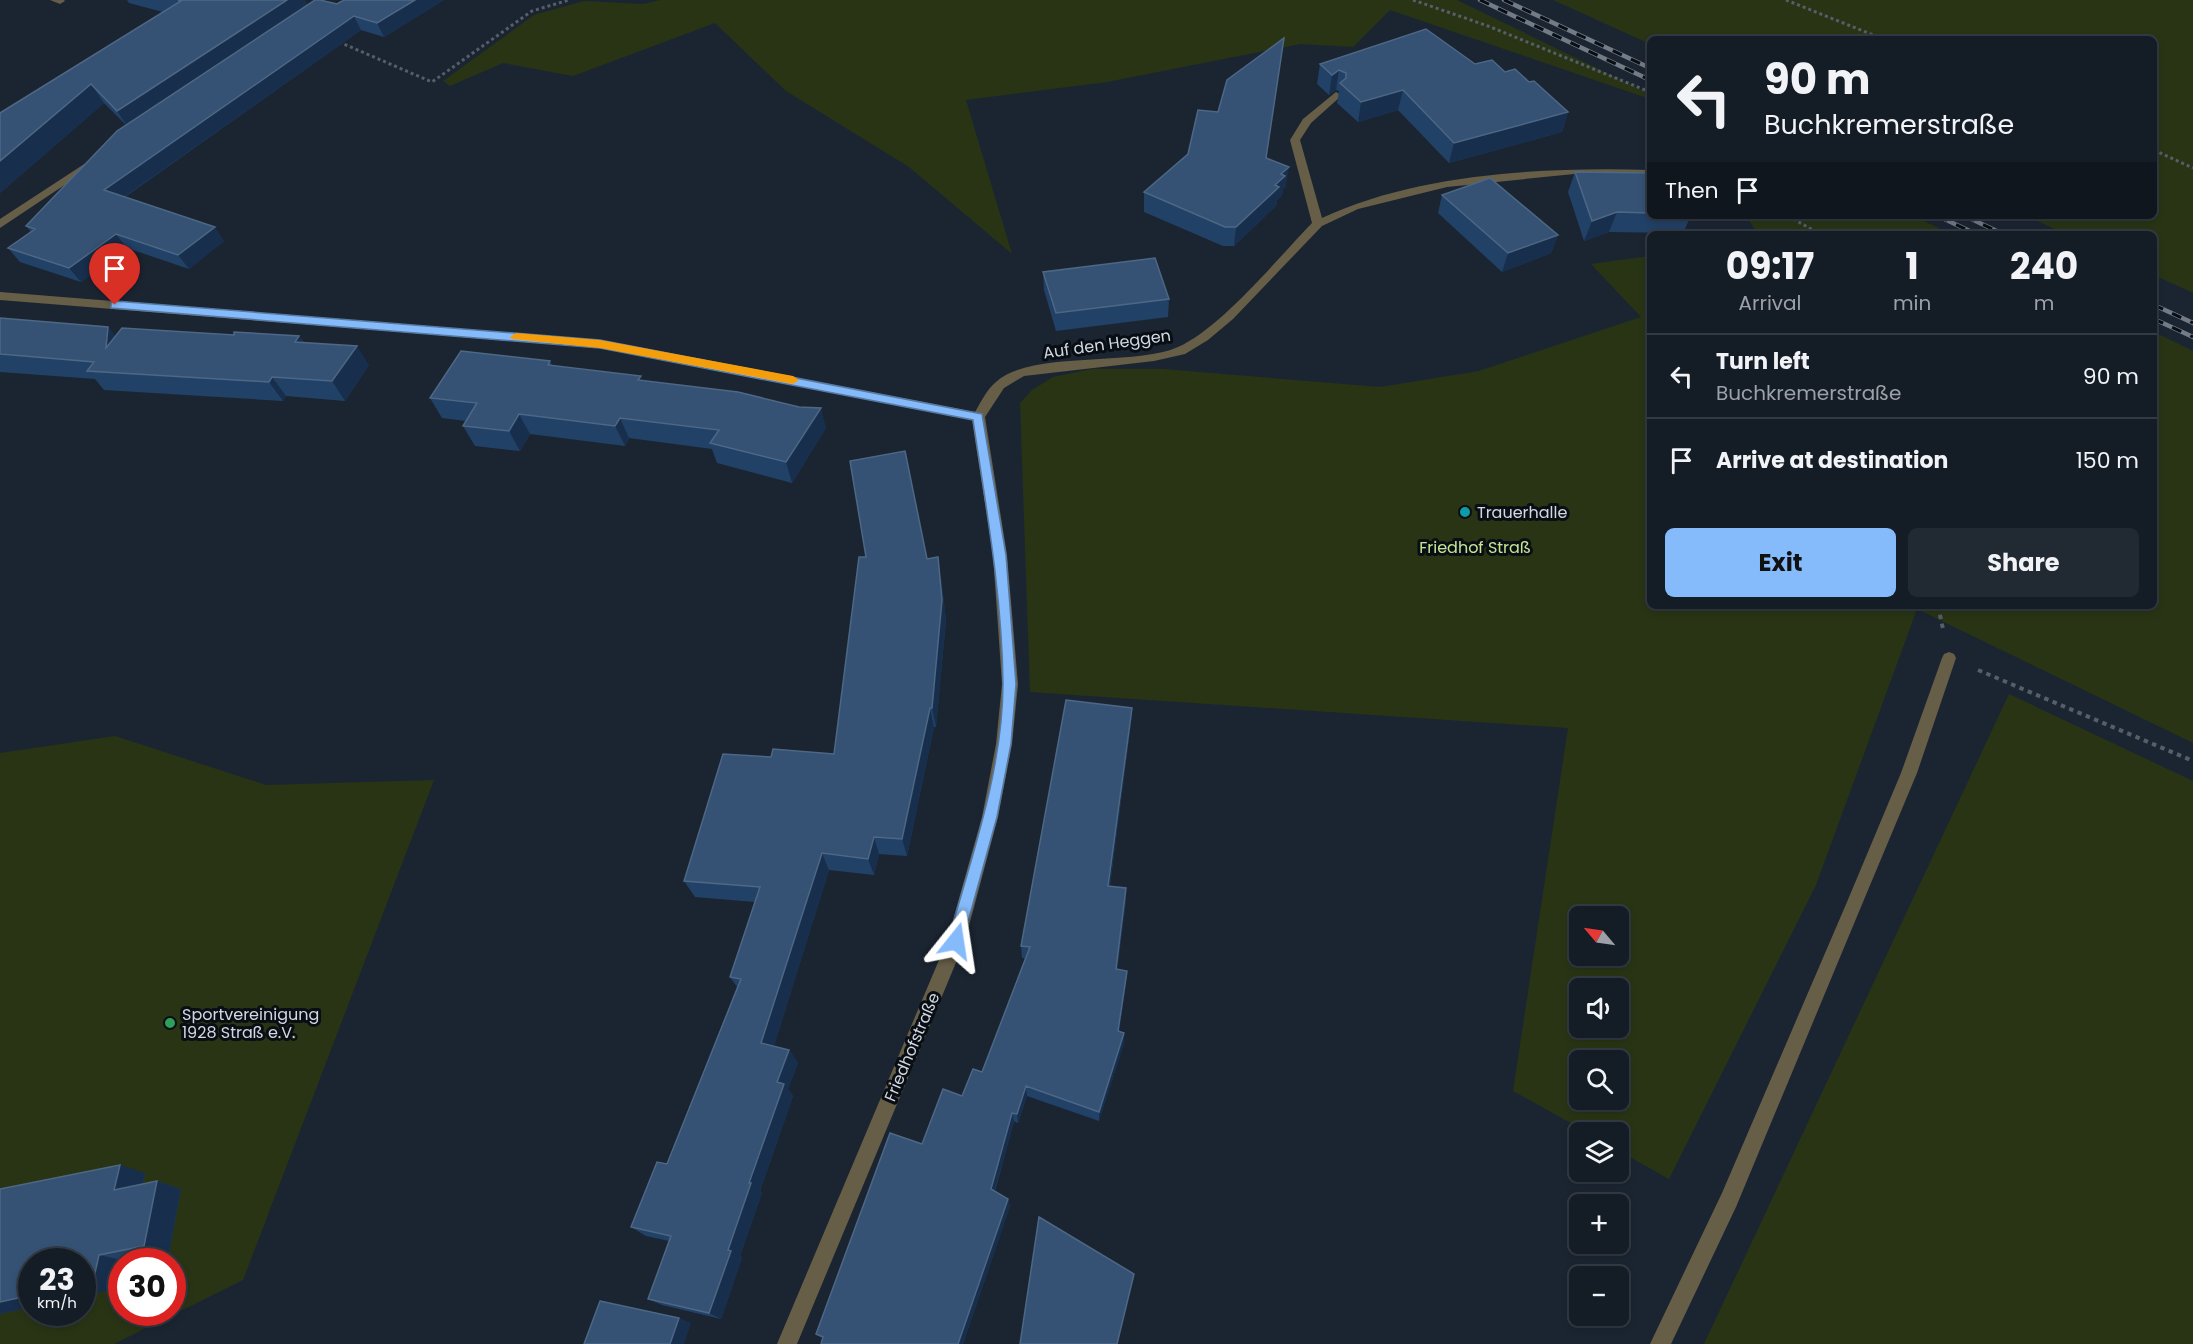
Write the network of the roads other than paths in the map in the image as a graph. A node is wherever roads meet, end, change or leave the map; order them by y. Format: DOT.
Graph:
graph roads {
  1 [pos="1336,94"];
  2 [pos="106,153"];
  3 [pos="1647,173"];
  4 [pos="0,224"];
  5 [pos="1318,224"];
  6 [pos="0,297"];
  7 [pos="978,417"];
  8 [pos="1949,658"];
  9 [pos="787,1344"];
  10 [pos="1660,1344"];
  1 -- 5 [label="street"];
  2 -- 4 [label="street"];
  3 -- 5 [label="street, Auf den Heggen"];
  5 -- 7 [label="street, Auf den Heggen"];
  6 -- 7 [label="street"];
  7 -- 9 [label="street, Friedhofstraße"];
  8 -- 10 [label="street"];
}
